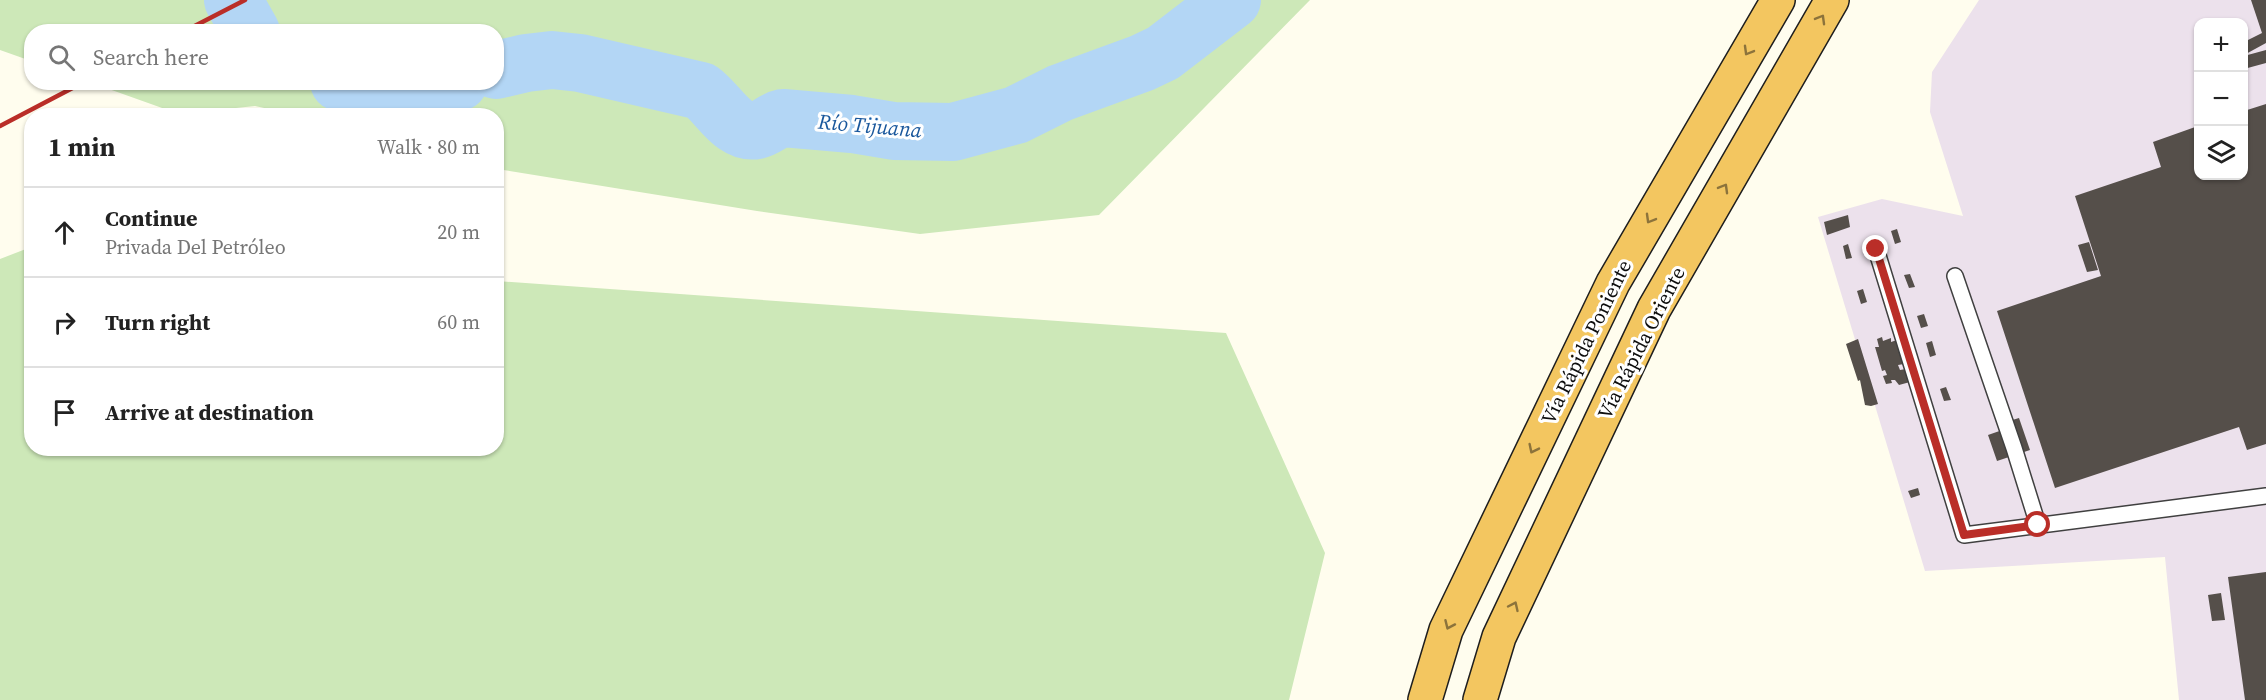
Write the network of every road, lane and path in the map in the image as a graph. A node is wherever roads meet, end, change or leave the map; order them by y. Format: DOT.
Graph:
graph roads {
  1 [pos="1778,0"];
  2 [pos="1832,0"];
  3 [pos="1876,249"];
  4 [pos="1955,276"];
  5 [pos="2266,496"];
  6 [pos="2038,525"];
  7 [pos="1425,700"];
  8 [pos="1480,700"];
  1 -- 7 [label="highway, Vía Rápida Poniente, one-way"];
  8 -- 2 [label="highway, Vía Rápida Oriente, one-way"];
  3 -- 6 [label="lane"];
  4 -- 6 [label="lane"];
  5 -- 6 [label="lane"];
}
